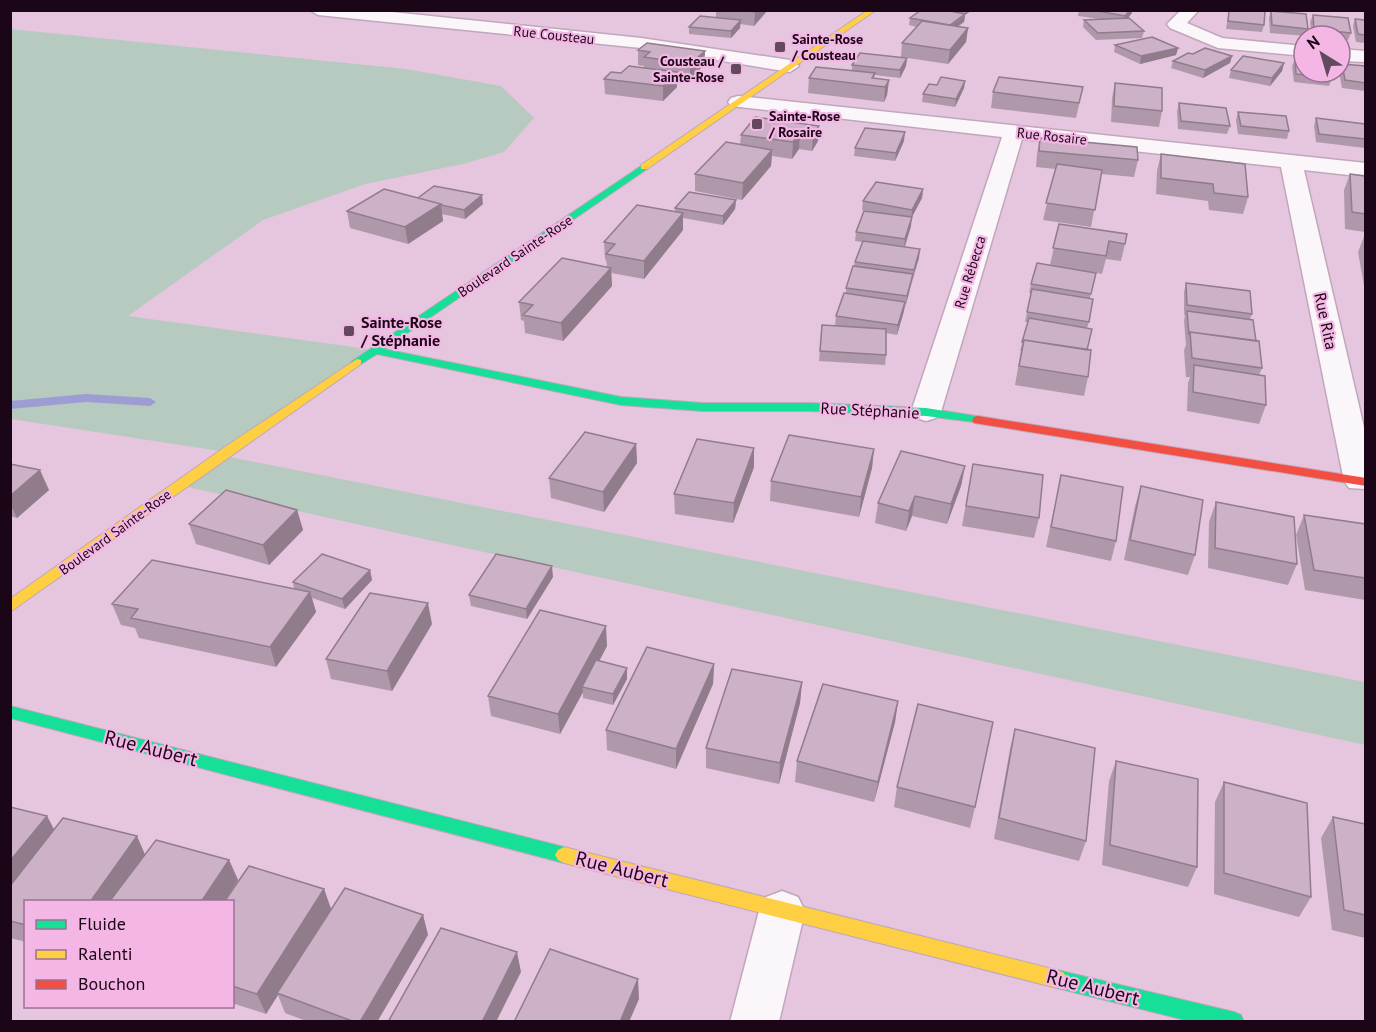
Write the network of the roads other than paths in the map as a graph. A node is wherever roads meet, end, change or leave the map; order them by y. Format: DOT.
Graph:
graph roads {
  1 [pos="318,10"];
  2 [pos="873,10"];
  3 [pos="1191,10"];
  4 [pos="1292,50"];
  5 [pos="790,66"];
  6 [pos="738,102"];
  7 [pos="1014,132"];
  8 [pos="1291,162"];
  9 [pos="1365,170"];
  10 [pos="375,351"];
  11 [pos="926,412"];
  12 [pos="1363,481"];
  13 [pos="10,608"];
  14 [pos="10,712"];
  15 [pos="782,910"];
  16 [pos="754,1022"];
  17 [pos="1234,1022"];
  1 -- 5 [label="street, Rue Cousteau"];
  2 -- 5 [label="street, Boulevard Sainte-Rose"];
  3 -- 4 [label="street"];
  5 -- 6 [label="street, Boulevard Sainte-Rose"];
  6 -- 7 [label="street, Rue Rosaire"];
  6 -- 10 [label="street, Boulevard Sainte-Rose"];
  7 -- 8 [label="street, Rue Rosaire"];
  7 -- 11 [label="street, Rue Rébecca"];
  8 -- 9 [label="street, Rue Rosaire"];
  8 -- 12 [label="street, Rue Rita"];
  10 -- 11 [label="street, Rue Stéphanie"];
  10 -- 13 [label="street, Boulevard Sainte-Rose"];
  11 -- 12 [label="street, Rue Stéphanie"];
  14 -- 15 [label="street, Rue Aubert"];
  15 -- 16 [label="street"];
  15 -- 17 [label="street, Rue Aubert"];
}
